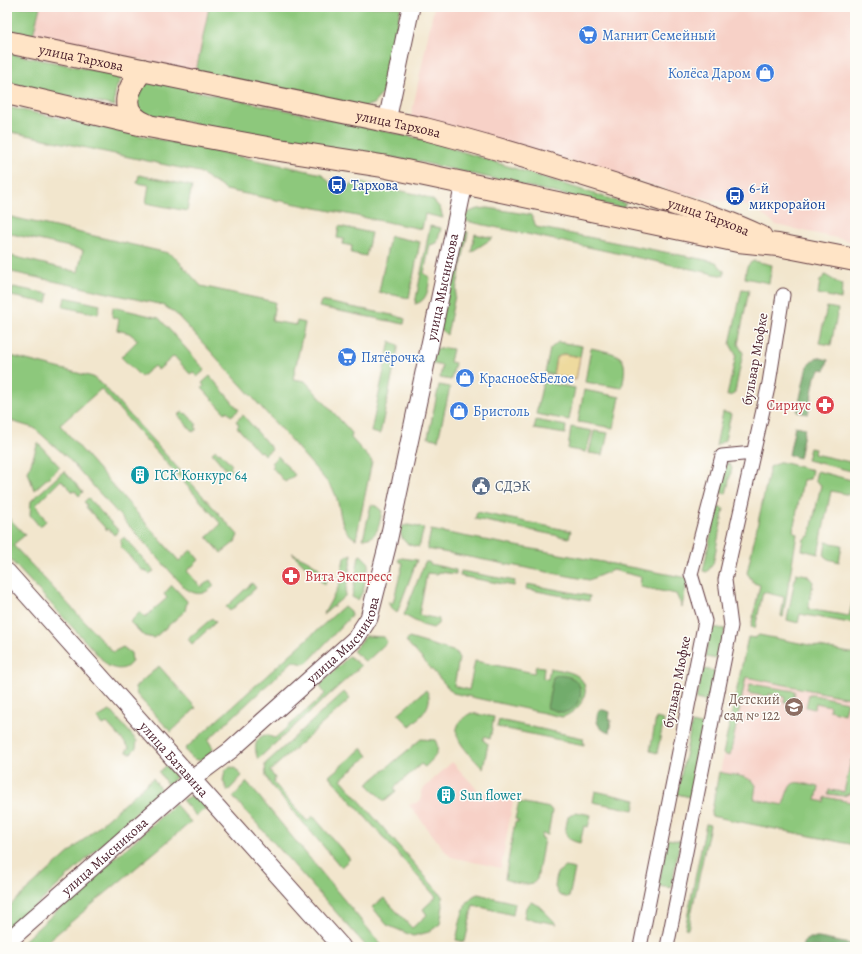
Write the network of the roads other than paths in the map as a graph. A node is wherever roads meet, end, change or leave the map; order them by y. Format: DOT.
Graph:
graph roads {
  1 [pos="411,7"];
  2 [pos="7,42"];
  3 [pos="142,70"];
  4 [pos="7,93"];
  5 [pos="387,121"];
  6 [pos="148,126"];
  7 [pos="464,184"];
  8 [pos="778,245"];
  9 [pos="855,260"];
  10 [pos="783,294"];
  11 [pos="753,453"];
  12 [pos="7,572"];
  13 [pos="192,780"];
  14 [pos="7,942"];
  15 [pos="342,947"];
  16 [pos="640,947"];
  17 [pos="667,947"];
  1 -- 5 [label="street"];
  2 -- 3 [label="main road, улица Тархова"];
  3 -- 5 [label="main road, улица Тархова"];
  3 -- 6 [label="main road"];
  4 -- 6 [label="main road, улица Тархова"];
  5 -- 8 [label="main road, улица Тархова"];
  6 -- 7 [label="main road, улица Тархова"];
  7 -- 8 [label="main road, улица Тархова"];
  7 -- 13 [label="street, улица Мысникова"];
  8 -- 9 [label="main road, улица Тархова"];
  10 -- 11 [label="street, бульвар Мюфке"];
  11 -- 16 [label="street, бульвар Мюфке"];
  11 -- 17 [label="street, бульвар Мюфке"];
  12 -- 13 [label="street, улица Батавина"];
  13 -- 14 [label="street, улица Мысникова"];
  13 -- 15 [label="street, улица Батавина"];
}
